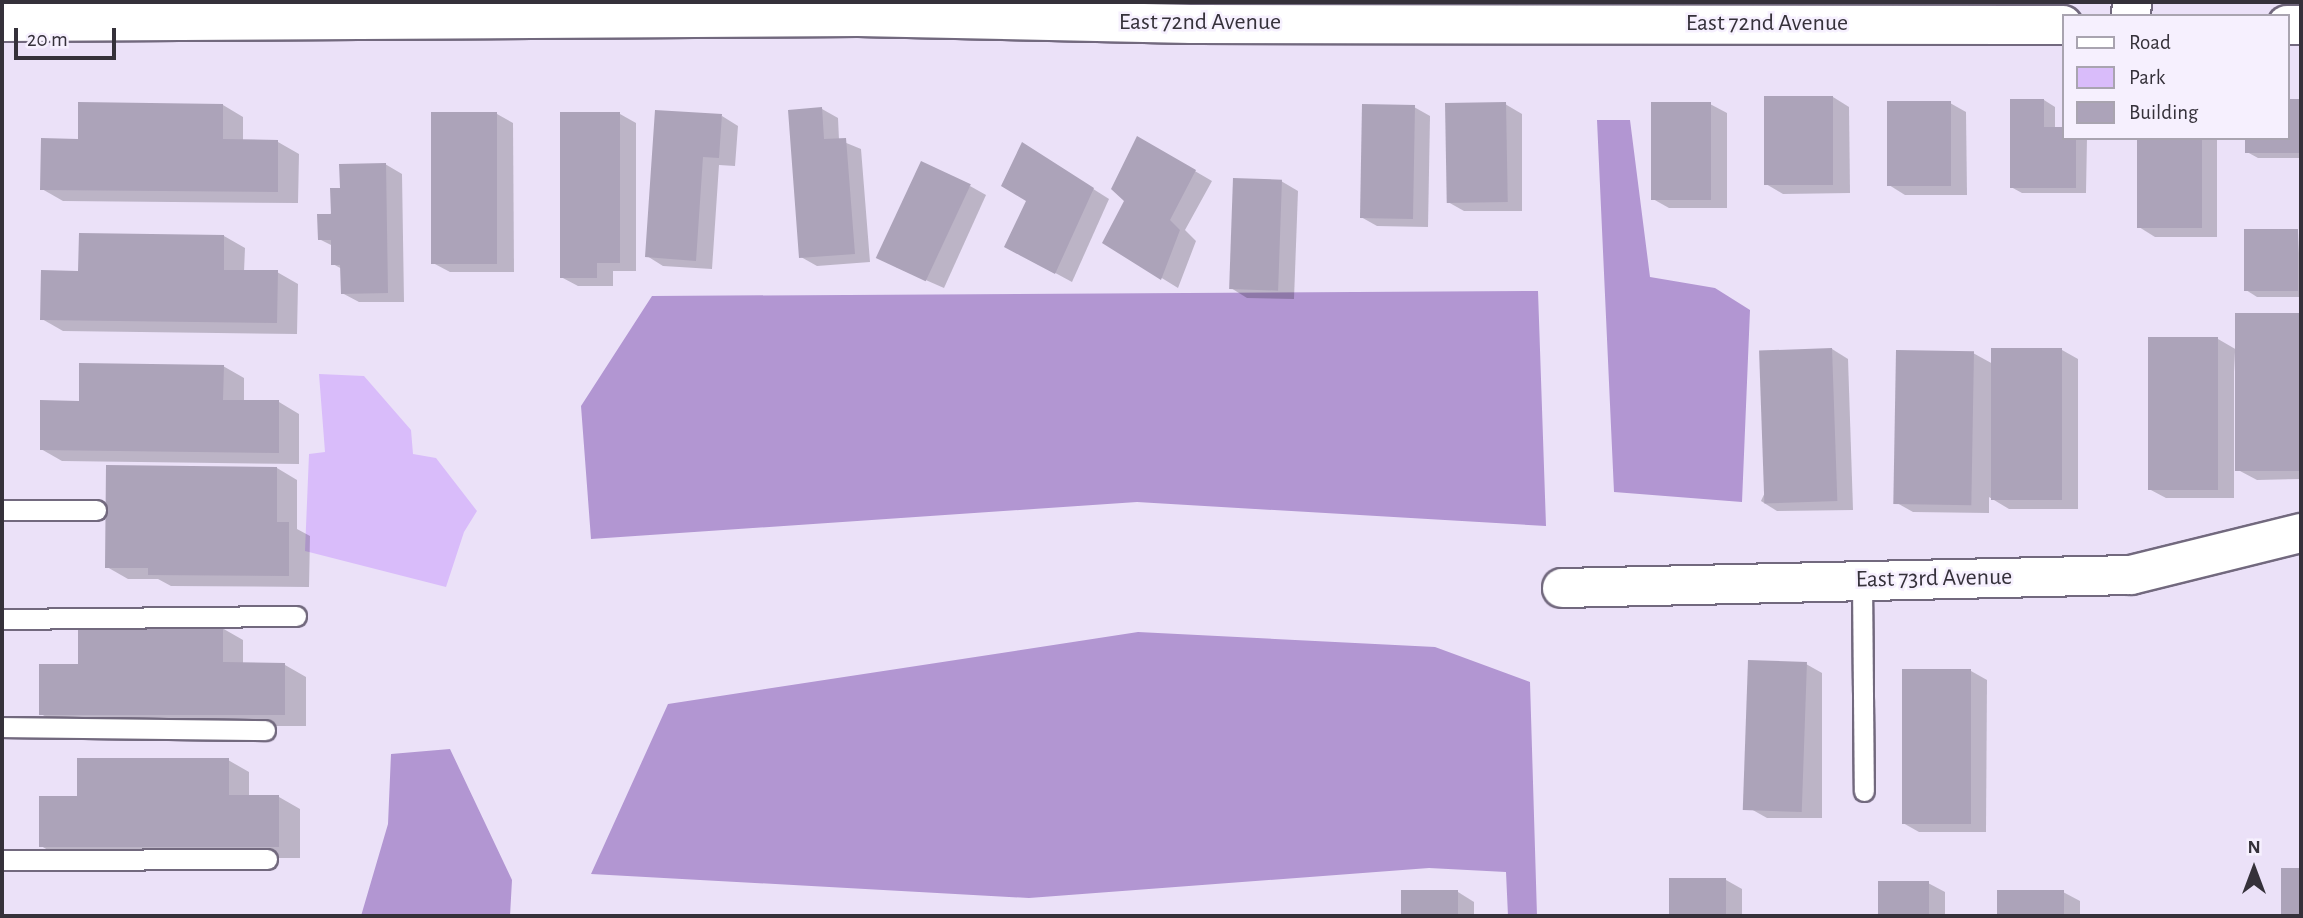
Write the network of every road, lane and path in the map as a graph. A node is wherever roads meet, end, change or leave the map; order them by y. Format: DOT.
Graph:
graph roads {
  1 [pos="858,10"];
  2 [pos="2,22"];
  3 [pos="2062,25"];
  4 [pos="2,510"];
  5 [pos="96,510"];
  6 [pos="2301,533"];
  7 [pos="1862,581"];
  8 [pos="1562,587"];
  9 [pos="296,617"];
  10 [pos="2,618"];
  11 [pos="2,727"];
  12 [pos="265,730"];
  13 [pos="1864,791"];
  14 [pos="267,859"];
  15 [pos="2,860"];
  1 -- 2 [label="street, East 72nd Avenue"];
  1 -- 3 [label="street, East 72nd Avenue"];
  4 -- 5 [label="lane"];
  6 -- 7 [label="street, East 73rd Avenue"];
  7 -- 8 [label="street, East 73rd Avenue"];
  7 -- 13 [label="lane"];
  9 -- 10 [label="lane"];
  11 -- 12 [label="lane"];
  14 -- 15 [label="lane"];
}
